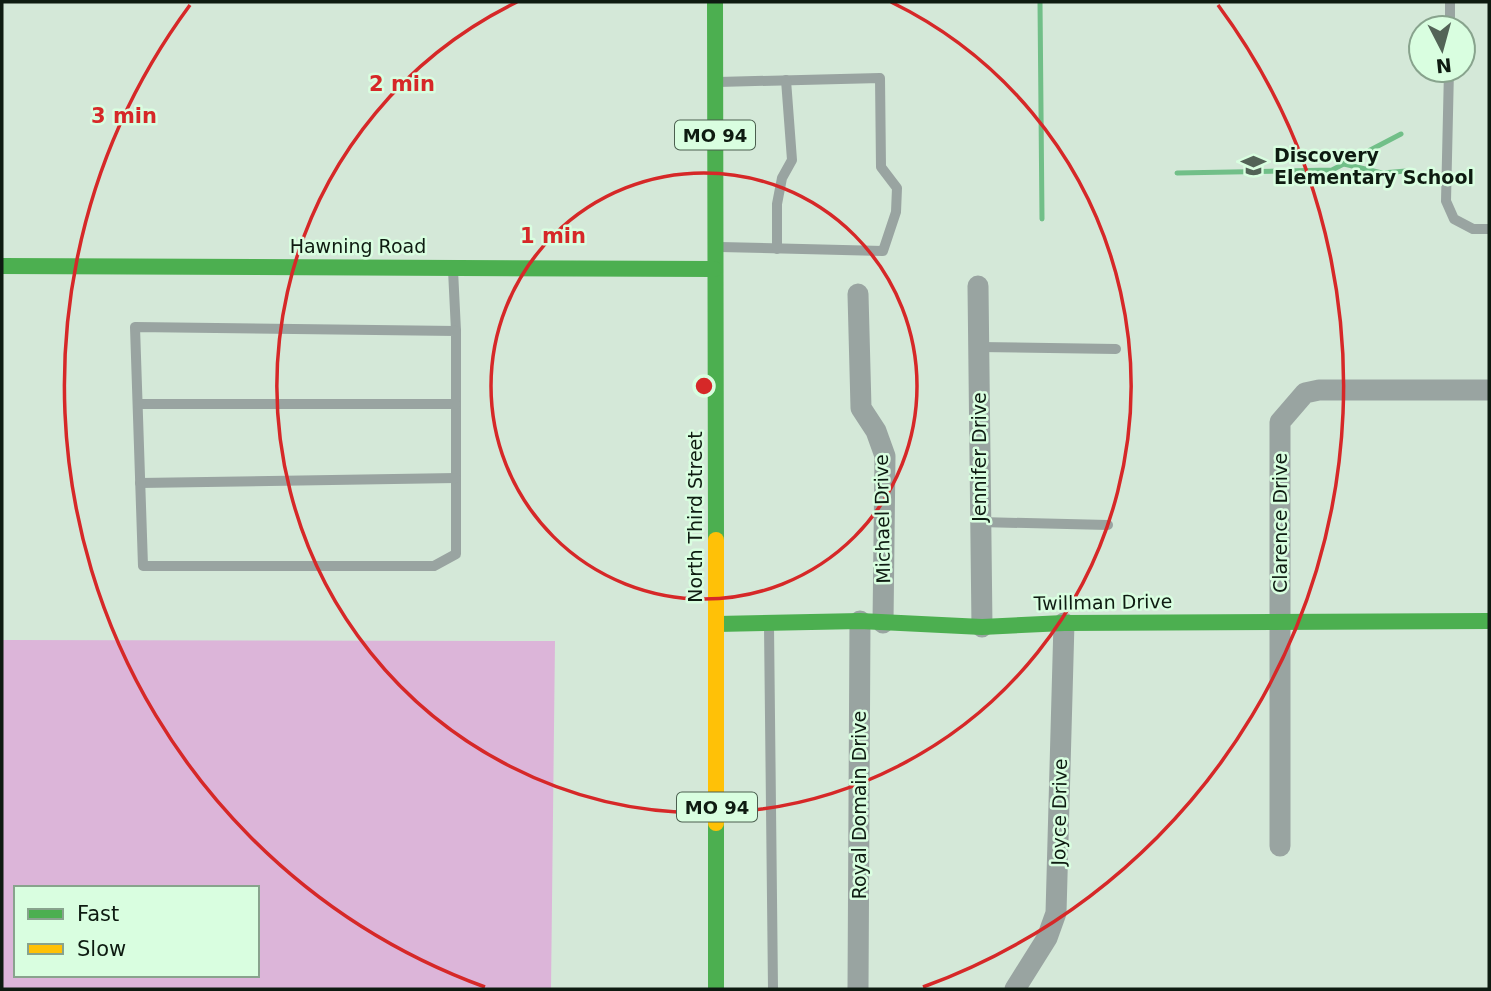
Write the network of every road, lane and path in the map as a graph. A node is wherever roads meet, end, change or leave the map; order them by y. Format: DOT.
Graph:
graph roads {
  1 [pos="715,2"];
  2 [pos="786,80"];
  3 [pos="715,82"];
  4 [pos="1449,84"];
  5 [pos="1489,229"];
  6 [pos="714,247"];
  7 [pos="776,249"];
  8 [pos="2,265"];
  9 [pos="453,267"];
  10 [pos="714,269"];
  11 [pos="978,286"];
  12 [pos="858,295"];
  13 [pos="456,331"];
  14 [pos="979,347"];
  15 [pos="1116,349"];
  16 [pos="1489,390"];
  17 [pos="138,404"];
  18 [pos="456,404"];
  19 [pos="456,478"];
  20 [pos="140,483"];
  21 [pos="980,522"];
  22 [pos="1108,525"];
  23 [pos="860,621"];
  24 [pos="1279,621"];
  25 [pos="1489,621"];
  26 [pos="769,623"];
  27 [pos="883,623"];
  28 [pos="1063,623"];
  29 [pos="717,624"];
  30 [pos="982,627"];
  31 [pos="1280,846"];
  32 [pos="716,989"];
  33 [pos="773,989"];
  34 [pos="858,989"];
  35 [pos="1014,989"];
  1 -- 3 [label="street, North Third Street / MO 94"];
  2 -- 3 [label="lane"];
  2 -- 7 [label="lane"];
  2 -- 7 [label="lane"];
  3 -- 6 [label="street, North Third Street / MO 94"];
  4 -- 5 [label="lane"];
  6 -- 7 [label="lane"];
  6 -- 10 [label="street, North Third Street / MO 94"];
  8 -- 9 [label="street, Hawning Road"];
  9 -- 10 [label="street, Hawning Road"];
  9 -- 13 [label="lane"];
  10 -- 29 [label="street, North Third Street / MO 94"];
  11 -- 14 [label="street, Jennifer Drive"];
  12 -- 27 [label="street, Michael Drive"];
  13 -- 17 [label="lane"];
  13 -- 18 [label="lane"];
  14 -- 15 [label="lane"];
  14 -- 21 [label="street, Jennifer Drive"];
  16 -- 24 [label="street, Clarence Drive"];
  17 -- 18 [label="lane"];
  17 -- 20 [label="lane"];
  18 -- 19 [label="lane"];
  19 -- 20 [label="lane"];
  19 -- 20 [label="lane"];
  21 -- 22 [label="lane"];
  21 -- 30 [label="street, Jennifer Drive"];
  23 -- 26 [label="street, Twillman Drive"];
  23 -- 27 [label="street, Twillman Drive"];
  23 -- 34 [label="street, Royal Domain Drive"];
  24 -- 25 [label="street, Twillman Drive"];
  24 -- 28 [label="street, Twillman Drive"];
  24 -- 31 [label="street, Clarence Drive"];
  26 -- 29 [label="street, Twillman Drive"];
  26 -- 33 [label="lane"];
  27 -- 30 [label="street, Twillman Drive"];
  28 -- 30 [label="street, Twillman Drive"];
  28 -- 35 [label="street, Joyce Drive"];
  29 -- 32 [label="street, North Third Street / MO 94"];
}
